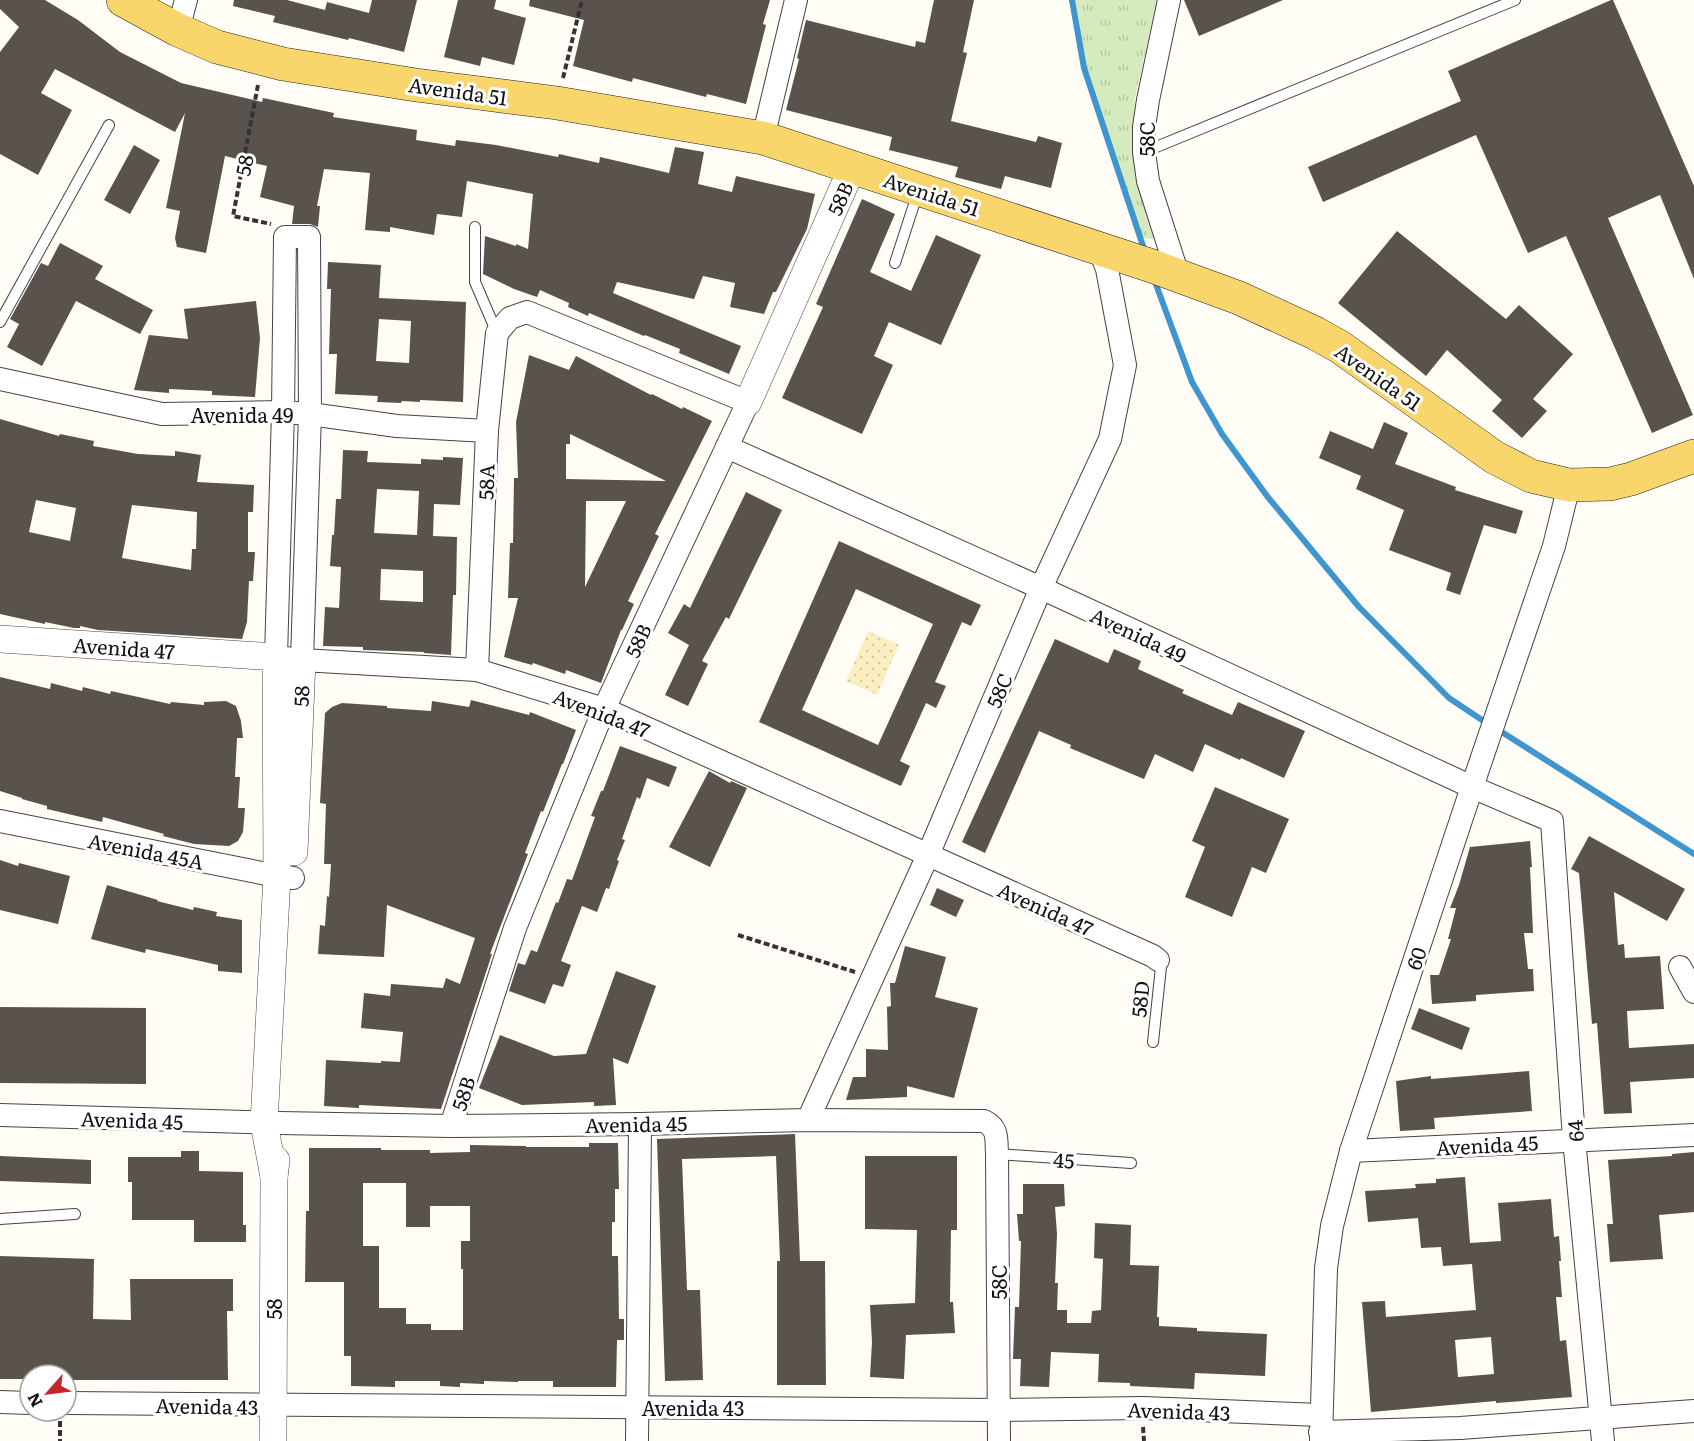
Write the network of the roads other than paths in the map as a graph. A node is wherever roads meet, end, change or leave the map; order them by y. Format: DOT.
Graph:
graph roads {
  1 [pos="123,0"];
  2 [pos="796,0"];
  3 [pos="1169,0"];
  4 [pos="1515,0"];
  5 [pos="182,15"];
  6 [pos="109,125"];
  7 [pos="763,138"];
  8 [pos="1144,152"];
  9 [pos="853,166"];
  10 [pos="919,188"];
  11 [pos="475,227"];
  12 [pos="1111,252"];
  13 [pos="895,263"];
  14 [pos="1178,275"];
  15 [pos="3,307"];
  16 [pos="0,322"];
  17 [pos="497,333"];
  18 [pos="0,379"];
  19 [pos="748,402"];
  20 [pos="283,412"];
  21 [pos="310,414"];
  22 [pos="487,431"];
  23 [pos="727,447"];
  24 [pos="1694,456"];
  25 [pos="1569,485"];
  26 [pos="1041,588"];
  27 [pos="0,639"];
  28 [pos="289,659"];
  29 [pos="477,670"];
  30 [pos="604,709"];
  31 [pos="1472,787"];
  32 [pos="0,821"];
  33 [pos="1552,821"];
  34 [pos="928,855"];
  35 [pos="285,877"];
  36 [pos="1158,960"];
  37 [pos="1680,967"];
  38 [pos="1694,992"];
  39 [pos="1153,1042"];
  40 [pos="0,1115"];
  41 [pos="808,1120"];
  42 [pos="271,1123"];
  43 [pos="640,1124"];
  44 [pos="992,1125"];
  45 [pos="451,1126"];
  46 [pos="1694,1135"];
  47 [pos="1574,1139"];
  48 [pos="1351,1151"];
  49 [pos="997,1154"];
  50 [pos="1131,1163"];
  51 [pos="75,1214"];
  52 [pos="0,1220"];
  53 [pos="0,1402"];
  54 [pos="18,1403"];
  55 [pos="78,1403"];
  56 [pos="273,1405"];
  57 [pos="636,1407"];
  58 [pos="999,1410"];
  59 [pos="1694,1411"];
  60 [pos="1601,1418"];
  61 [pos="1320,1429"];
  62 [pos="1461,1435"];
  63 [pos="273,1441"];
  64 [pos="637,1441"];
  65 [pos="999,1441"];
  66 [pos="1603,1441"];
  1 -- 5 [label="main road, Avenida 51"];
  2 -- 7 [label="street"];
  3 -- 8 [label="street, 58C"];
  4 -- 8 [label="lane"];
  5 -- 7 [label="main road, Avenida 51"];
  6 -- 15 [label="lane"];
  7 -- 9 [label="main road, Avenida 51"];
  8 -- 14 [label="street, 58C"];
  9 -- 10 [label="main road, Avenida 51"];
  9 -- 19 [label="street, 58B"];
  10 -- 12 [label="main road, Avenida 51"];
  10 -- 13 [label="lane"];
  11 -- 17 [label="lane"];
  12 -- 14 [label="main road, Avenida 51"];
  12 -- 26 [label="street, 58C"];
  14 -- 25 [label="main road, Avenida 51"];
  15 -- 16 [label="lane"];
  17 -- 19 [label="street"];
  17 -- 22 [label="street, 58A"];
  18 -- 20 [label="street, Avenida 49"];
  19 -- 23 [label="street, 58B"];
  20 -- 21 [label="street, Avenida 49"];
  20 -- 21 [label="street, 58"];
  20 -- 28 [label="street, 58"];
  21 -- 22 [label="street, Avenida 49"];
  21 -- 28 [label="street, 58"];
  22 -- 29 [label="street, 58A"];
  23 -- 26 [label="street, Avenida 49"];
  23 -- 30 [label="street, 58B"];
  24 -- 25 [label="main road, Avenida 51"];
  25 -- 31 [label="street, 60"];
  26 -- 31 [label="street, Avenida 49"];
  26 -- 34 [label="street, 58C"];
  27 -- 28 [label="street, Avenida 47"];
  28 -- 29 [label="street, Avenida 47"];
  28 -- 35 [label="street, 58"];
  29 -- 30 [label="street, Avenida 47"];
  30 -- 34 [label="street, Avenida 47"];
  30 -- 45 [label="street, 58B"];
  31 -- 33 [label="street, Avenida 49"];
  31 -- 48 [label="street, 60"];
  32 -- 35 [label="street, Avenida 45A"];
  33 -- 47 [label="street, 64"];
  34 -- 36 [label="street, Avenida 47"];
  34 -- 41 [label="street, 58C"];
  35 -- 42 [label="street, 58"];
  36 -- 39 [label="lane, 58D"];
  37 -- 38 [label="street"];
  40 -- 42 [label="street, Avenida 45"];
  41 -- 43 [label="street, Avenida 45"];
  41 -- 44 [label="street, Avenida 45"];
  42 -- 45 [label="street, Avenida 45"];
  42 -- 56 [label="street, 58"];
  43 -- 45 [label="street, Avenida 45"];
  43 -- 57 [label="street"];
  44 -- 49 [label="street, 58C"];
  46 -- 47 [label="street, Avenida 45"];
  47 -- 48 [label="street, Avenida 45"];
  47 -- 60 [label="street, 64"];
  48 -- 61 [label="street, 60"];
  49 -- 50 [label="lane, 45"];
  49 -- 58 [label="street, 58C"];
  51 -- 52 [label="lane"];
  53 -- 54 [label="street"];
  55 -- 56 [label="street, Avenida 43"];
  56 -- 57 [label="street, Avenida 43"];
  56 -- 63 [label="street, 58"];
  57 -- 58 [label="street, Avenida 43"];
  57 -- 64 [label="street"];
  58 -- 61 [label="street, Avenida 43"];
  58 -- 65 [label="street, 58C"];
  59 -- 60 [label="street, Avenida 43"];
  60 -- 62 [label="street, Avenida 43"];
  60 -- 66 [label="street, 64"];
  61 -- 62 [label="street, Avenida 43"];
}
